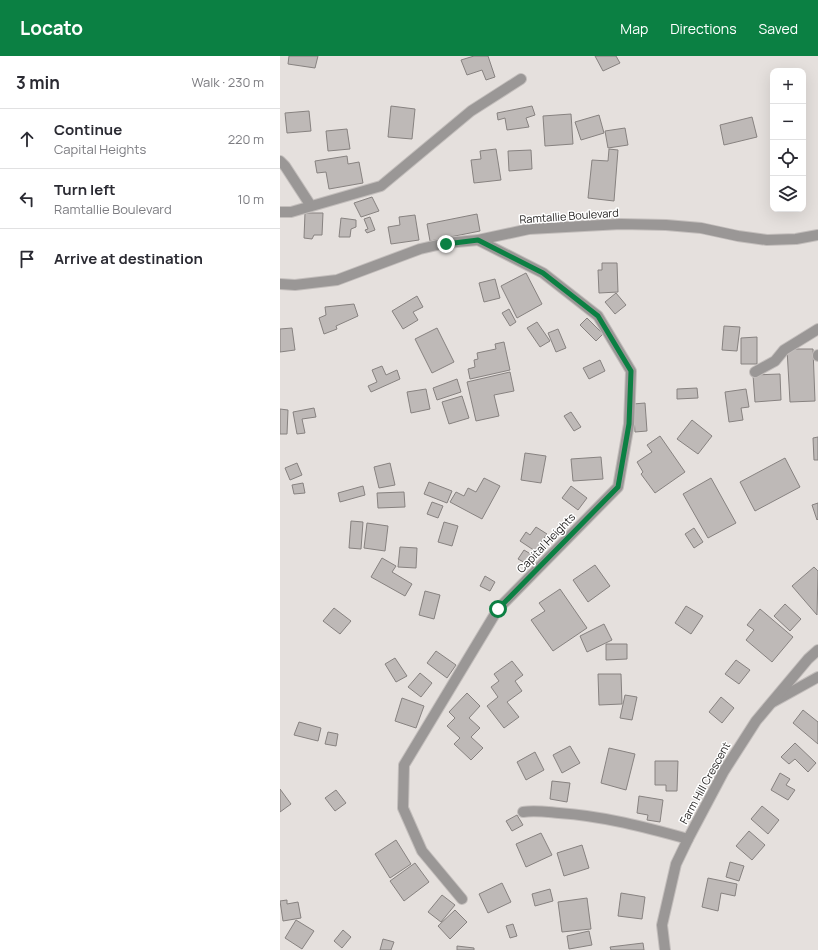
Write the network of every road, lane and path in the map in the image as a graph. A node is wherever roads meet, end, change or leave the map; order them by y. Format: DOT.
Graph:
graph roads {
  1 [pos="521,79"];
  2 [pos="280,161"];
  3 [pos="311,206"];
  4 [pos="280,212"];
  5 [pos="818,235"];
  6 [pos="478,240"];
  7 [pos="280,284"];
  8 [pos="818,329"];
  9 [pos="755,372"];
  10 [pos="818,650"];
  11 [pos="818,676"];
  12 [pos="770,703"];
  13 [pos="523,812"];
  14 [pos="688,839"];
  15 [pos="462,898"];
  16 [pos="665,950"];
  1 -- 3 [label="street"];
  2 -- 3 [label="street"];
  3 -- 4 [label="street"];
  5 -- 6 [label="street, Ramtallie Boulevard"];
  6 -- 7 [label="street, Ramtallie Boulevard"];
  6 -- 15 [label="street, Capital Heights"];
  8 -- 9 [label="street"];
  10 -- 12 [label="street, Farm Hill Crescent"];
  11 -- 12 [label="street"];
  12 -- 14 [label="street, Farm Hill Crescent"];
  13 -- 14 [label="street"];
  14 -- 16 [label="street, Farm Hill Crescent"];
}
